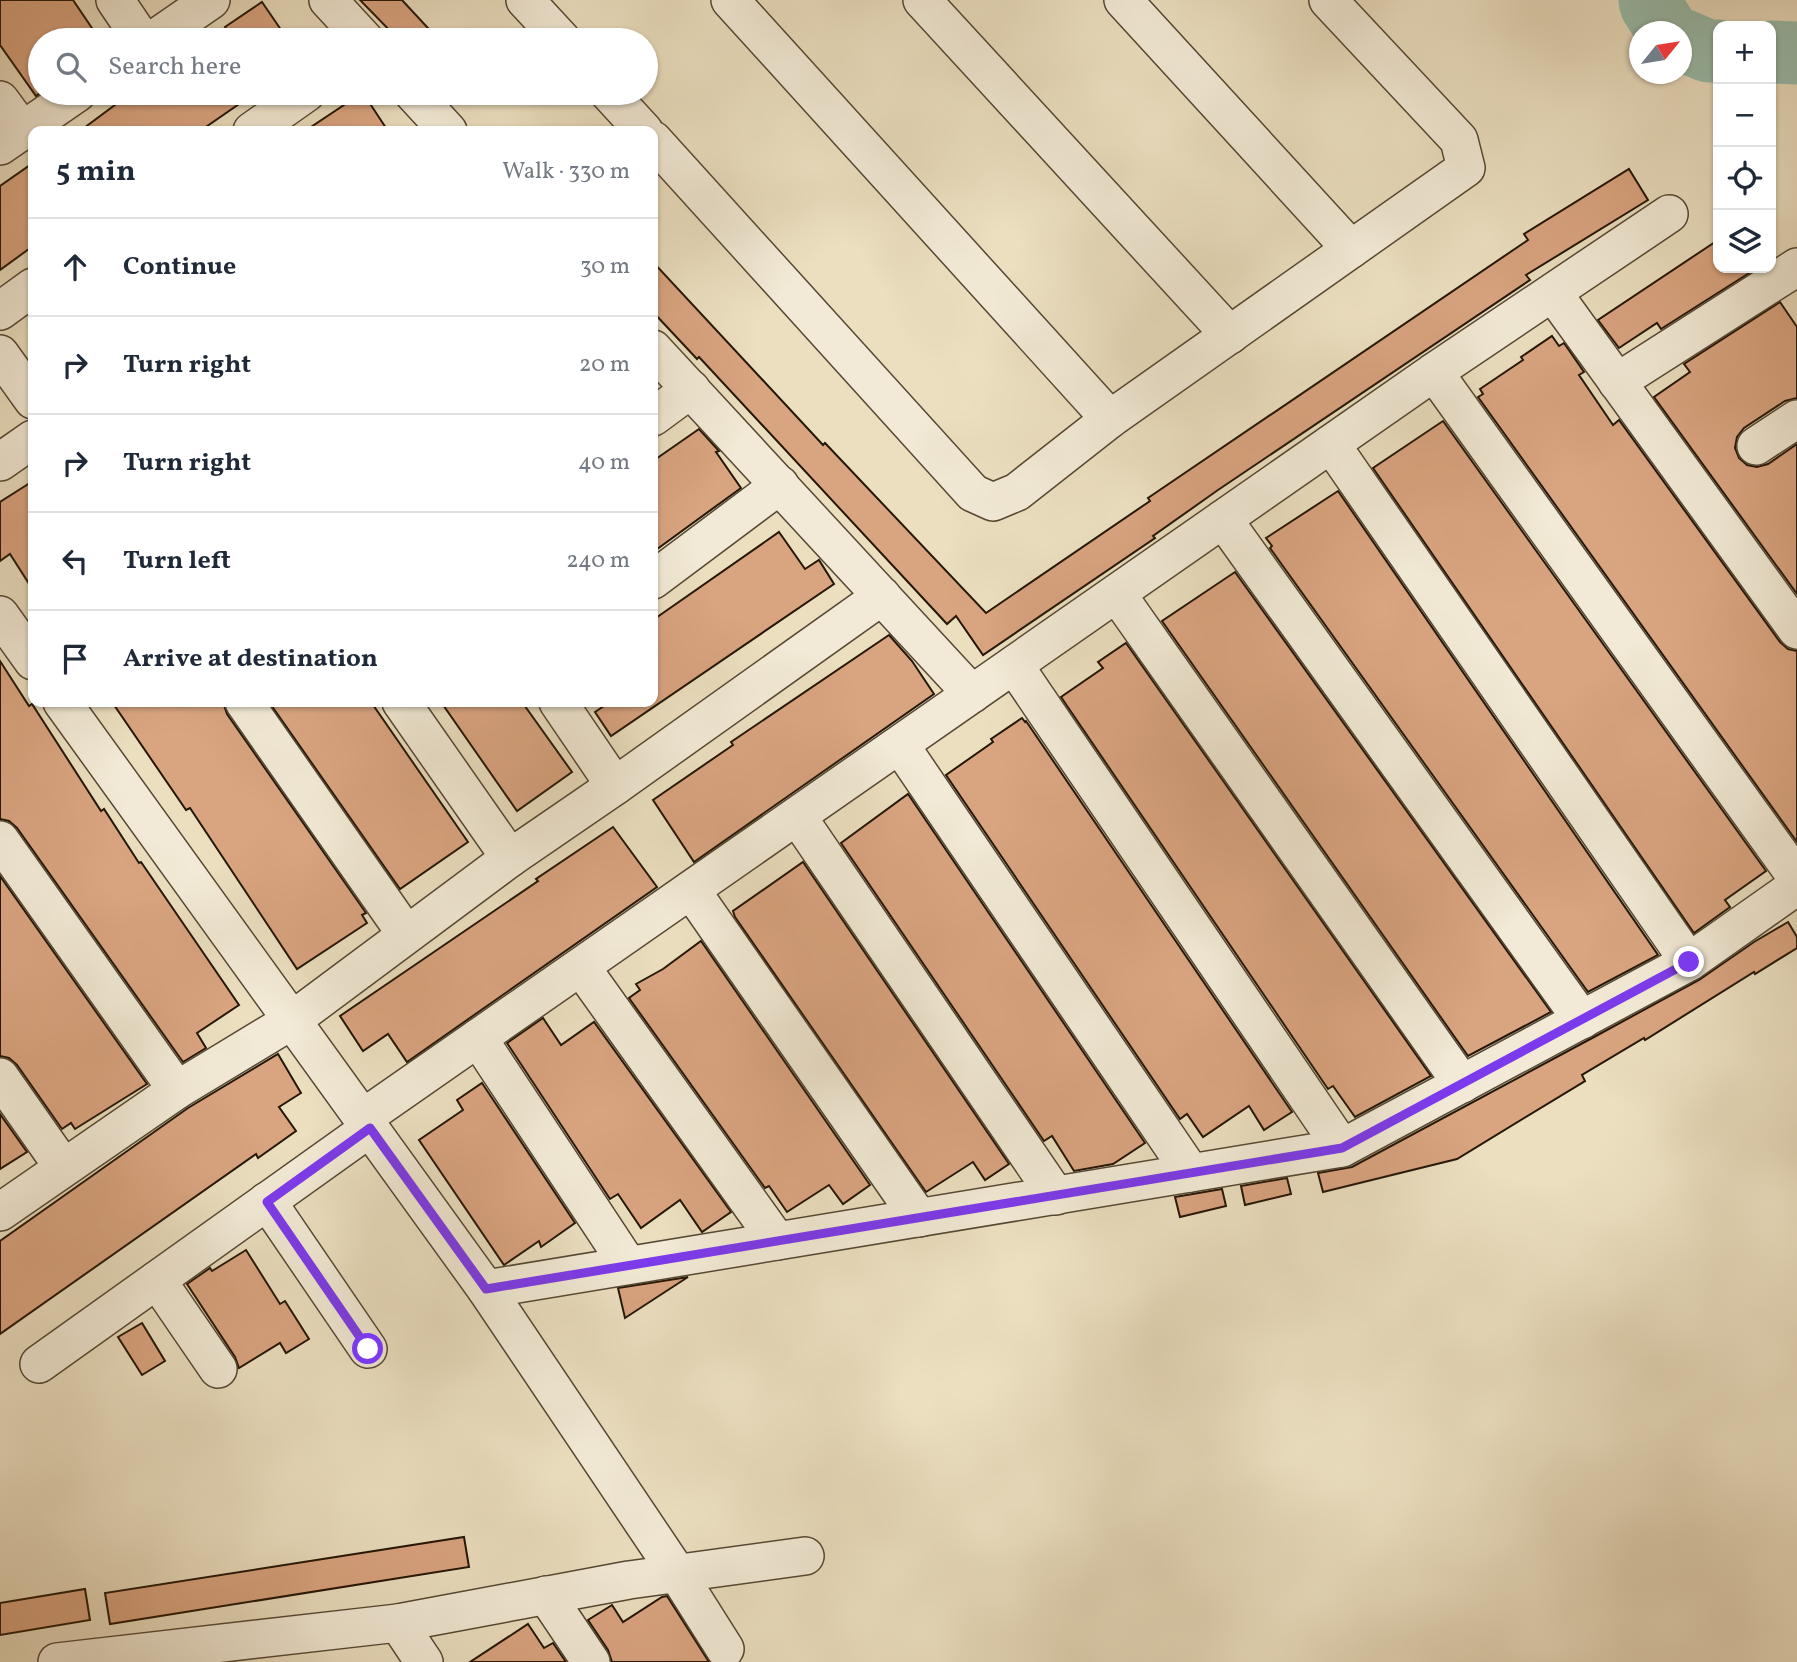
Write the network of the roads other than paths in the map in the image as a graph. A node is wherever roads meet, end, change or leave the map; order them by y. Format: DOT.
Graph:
graph roads {
  1 [pos="115,0"];
  2 [pos="211,0"];
  3 [pos="328,0"];
  4 [pos="525,0"];
  5 [pos="730,0"];
  6 [pos="922,0"];
  7 [pos="1123,0"];
  8 [pos="1328,0"];
  9 [pos="134,28"];
  10 [pos="170,28"];
  11 [pos="354,28"];
  12 [pos="551,28"];
  13 [pos="0,100"];
  14 [pos="59,105"];
  15 [pos="289,105"];
  16 [pos="424,105"];
  17 [pos="621,105"];
  18 [pos="28,126"];
  19 [pos="29,126"];
  20 [pos="259,126"];
  21 [pos="443,126"];
  22 [pos="640,126"];
  23 [pos="11,138"];
  24 [pos="658,146"];
  25 [pos="1669,214"];
  26 [pos="1351,249"];
  27 [pos="1797,267"];
  28 [pos="28,291"];
  29 [pos="1553,293"];
  30 [pos="0,311"];
  31 [pos="1230,335"];
  32 [pos="0,354"];
  33 [pos="658,354"];
  34 [pos="1434,372"];
  35 [pos="1617,382"];
  36 [pos="691,389"];
  37 [pos="28,393"];
  38 [pos="658,413"];
  39 [pos="1110,419"];
  40 [pos="1797,419"];
  41 [pos="28,442"];
  42 [pos="1331,444"];
  43 [pos="1756,446"];
  44 [pos="0,462"];
  45 [pos="780,485"];
  46 [pos="1223,519"];
  47 [pos="658,576"];
  48 [pos="1117,594"];
  49 [pos="882,596"];
  50 [pos="0,615"];
  51 [pos="1797,630"];
  52 [pos="28,654"];
  53 [pos="1014,665"];
  54 [pos="972,694"];
  55 [pos="66,707"];
  56 [pos="247,707"];
  57 [pos="404,707"];
  58 [pos="561,707"];
  59 [pos="900,744"];
  60 [pos="615,786"];
  61 [pos="797,816"];
  62 [pos="0,840"];
  63 [pos="510,858"];
  64 [pos="1797,878"];
  65 [pos="1797,886"];
  66 [pos="691,890"];
  67 [pos="406,934"];
  68 [pos="1689,962"];
  69 [pos="581,967"];
  70 [pos="1582,1020"];
  71 [pos="291,1021"];
  72 [pos="478,1038"];
  73 [pos="0,1077"];
  74 [pos="1462,1084"];
  75 [pos="177,1090"];
  76 [pos="366,1123"];
  77 [pos="1342,1148"];
  78 [pos="63,1167"];
  79 [pos="1191,1173"];
  80 [pos="1056,1195"];
  81 [pos="267,1202"];
  82 [pos="0,1212"];
  83 [pos="919,1218"];
  84 [pos="777,1241"];
  85 [pos="628,1265"];
  86 [pos="157,1280"];
  87 [pos="486,1289"];
  88 [pos="368,1349"];
  89 [pos="39,1364"];
  90 [pos="218,1369"];
  91 [pos="806,1556"];
  92 [pos="677,1573"];
  93 [pos="546,1595"];
  94 [pos="398,1623"];
  95 [pos="276,1649"];
  96 [pos="725,1649"];
  97 [pos="122,1658"];
  98 [pos="57,1662"];
  99 [pos="424,1662"];
  100 [pos="591,1662"];
  1 -- 9 [label="street"];
  2 -- 10 [label="street"];
  3 -- 11 [label="street"];
  4 -- 12 [label="street"];
  5 -- 39 [label="street"];
  6 -- 31 [label="street"];
  7 -- 26 [label="street"];
  8 -- 26 [label="street"];
  13 -- 23 [label="street"];
  14 -- 19 [label="street"];
  15 -- 20 [label="street"];
  16 -- 21 [label="street"];
  17 -- 22 [label="street"];
  18 -- 23 [label="street"];
  24 -- 39 [label="street"];
  25 -- 29 [label="street"];
  26 -- 31 [label="street"];
  27 -- 35 [label="street"];
  28 -- 30 [label="street"];
  29 -- 34 [label="street"];
  29 -- 35 [label="street"];
  31 -- 39 [label="street"];
  32 -- 37 [label="street"];
  33 -- 36 [label="street"];
  34 -- 42 [label="street"];
  34 -- 64 [label="street"];
  35 -- 51 [label="street"];
  36 -- 38 [label="street"];
  36 -- 45 [label="street"];
  40 -- 43 [label="street"];
  41 -- 44 [label="street"];
  42 -- 46 [label="street"];
  42 -- 68 [label="street"];
  45 -- 47 [label="street"];
  45 -- 49 [label="street"];
  46 -- 48 [label="street"];
  46 -- 70 [label="street"];
  48 -- 53 [label="street"];
  48 -- 74 [label="street"];
  49 -- 54 [label="street"];
  49 -- 60 [label="street"];
  50 -- 52 [label="street"];
  53 -- 54 [label="street"];
  53 -- 77 [label="street"];
  54 -- 59 [label="street"];
  55 -- 71 [label="street"];
  56 -- 67 [label="street"];
  57 -- 63 [label="street"];
  58 -- 60 [label="street"];
  59 -- 61 [label="street"];
  59 -- 79 [label="street"];
  60 -- 63 [label="street"];
  61 -- 66 [label="street"];
  61 -- 80 [label="street"];
  62 -- 75 [label="street"];
  63 -- 67 [label="street"];
  65 -- 68 [label="street"];
  66 -- 69 [label="street"];
  66 -- 83 [label="street"];
  67 -- 71 [label="street"];
  68 -- 70 [label="street"];
  69 -- 72 [label="street"];
  69 -- 84 [label="street"];
  70 -- 74 [label="street"];
  71 -- 75 [label="street"];
  71 -- 76 [label="street"];
  72 -- 76 [label="street"];
  72 -- 85 [label="street"];
  73 -- 78 [label="street"];
  74 -- 77 [label="street"];
  75 -- 78 [label="street"];
  76 -- 81 [label="street"];
  76 -- 87 [label="street"];
  77 -- 79 [label="street"];
  78 -- 82 [label="street"];
  79 -- 80 [label="street"];
  80 -- 83 [label="street"];
  81 -- 86 [label="street"];
  81 -- 88 [label="street"];
  83 -- 84 [label="street"];
  84 -- 85 [label="street"];
  85 -- 87 [label="street"];
  86 -- 89 [label="street"];
  86 -- 90 [label="street"];
  87 -- 92 [label="street"];
  91 -- 92 [label="street"];
  92 -- 93 [label="street"];
  92 -- 96 [label="street"];
  93 -- 94 [label="street"];
  93 -- 100 [label="street"];
  94 -- 95 [label="street"];
  94 -- 99 [label="street"];
  95 -- 97 [label="street"];
  97 -- 98 [label="street"];
}
